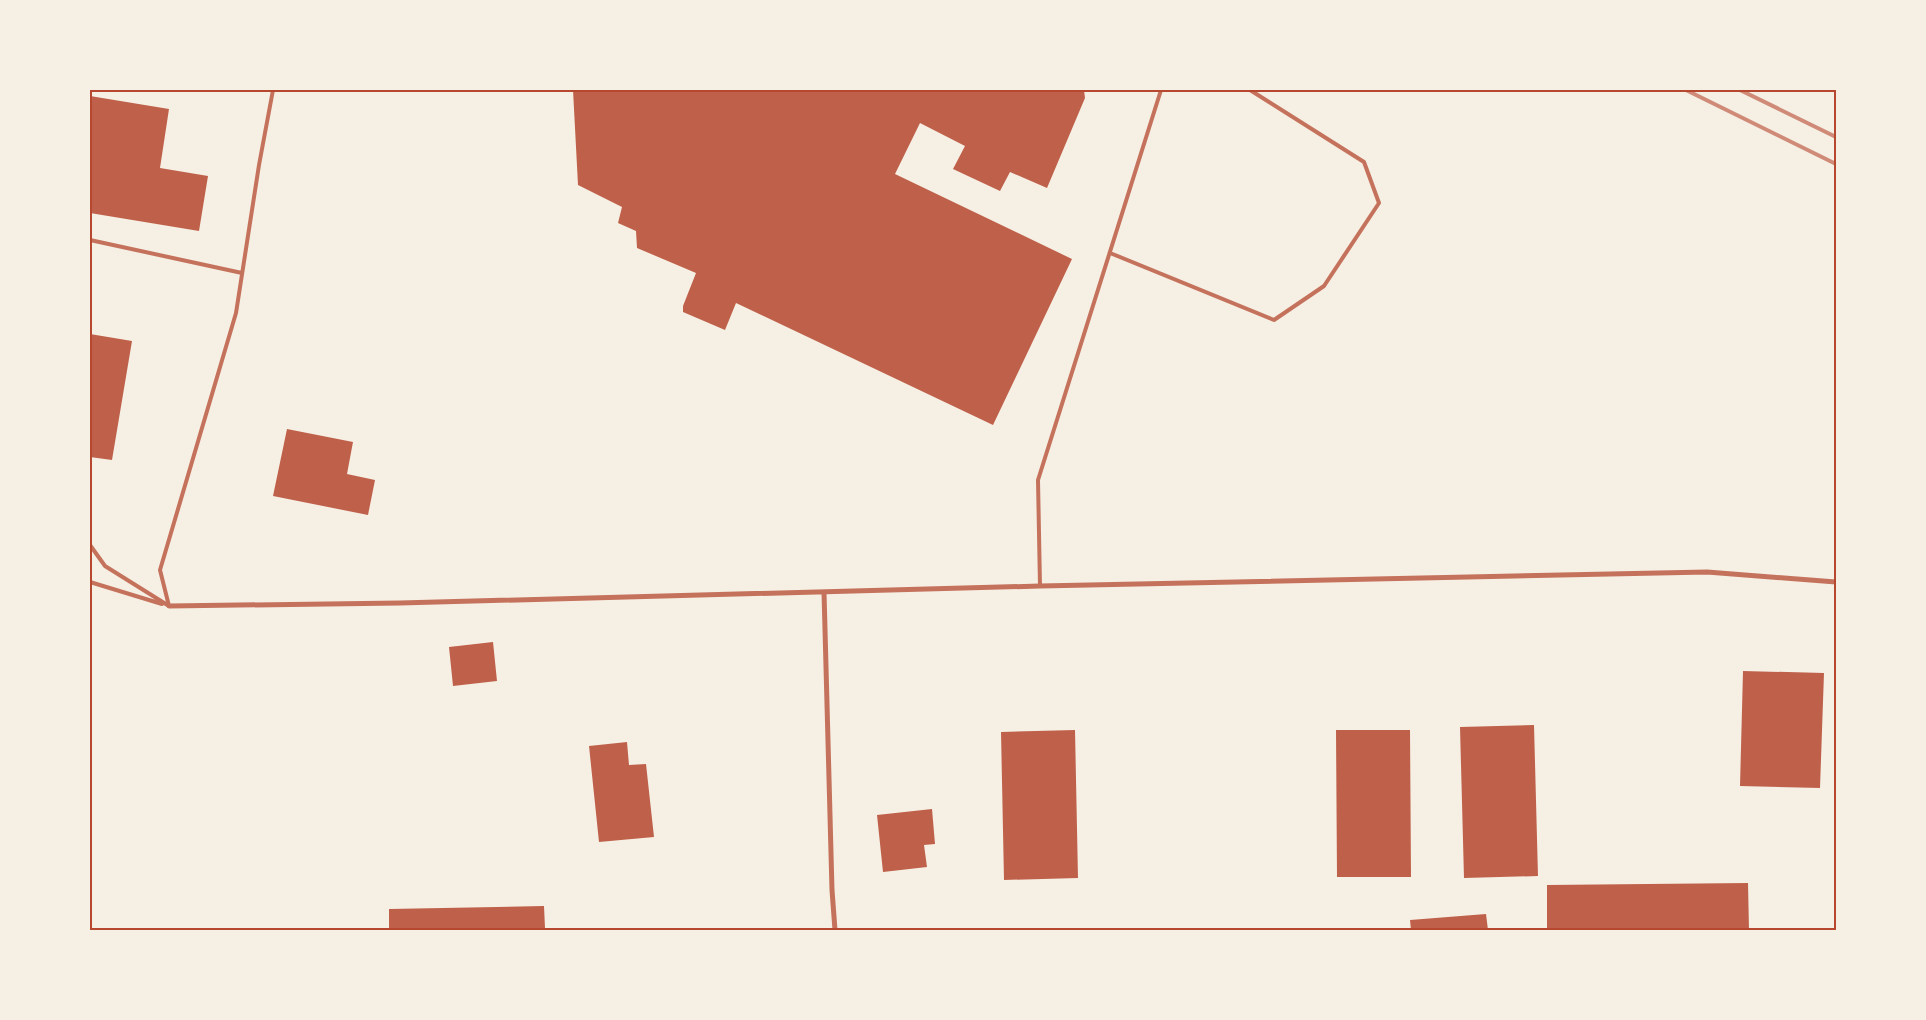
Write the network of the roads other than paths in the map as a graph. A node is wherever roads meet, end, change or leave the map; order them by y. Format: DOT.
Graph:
graph roads {
  1 [pos="273,90"];
  2 [pos="1161,90"];
  3 [pos="1250,90"];
  4 [pos="90,240"];
  5 [pos="1110,253"];
  6 [pos="242,273"];
  7 [pos="90,546"];
  8 [pos="90,582"];
  9 [pos="1836,582"];
  10 [pos="1040,586"];
  11 [pos="824,592"];
  12 [pos="170,606"];
  13 [pos="835,930"];
  1 -- 6 [label="lane"];
  2 -- 5 [label="lane"];
  3 -- 5 [label="lane"];
  4 -- 6 [label="lane"];
  5 -- 10 [label="lane"];
  6 -- 12 [label="lane"];
  7 -- 12 [label="lane"];
  8 -- 12 [label="lane"];
  9 -- 10 [label="street"];
  10 -- 11 [label="street"];
  11 -- 12 [label="street"];
  11 -- 13 [label="street"];
}
